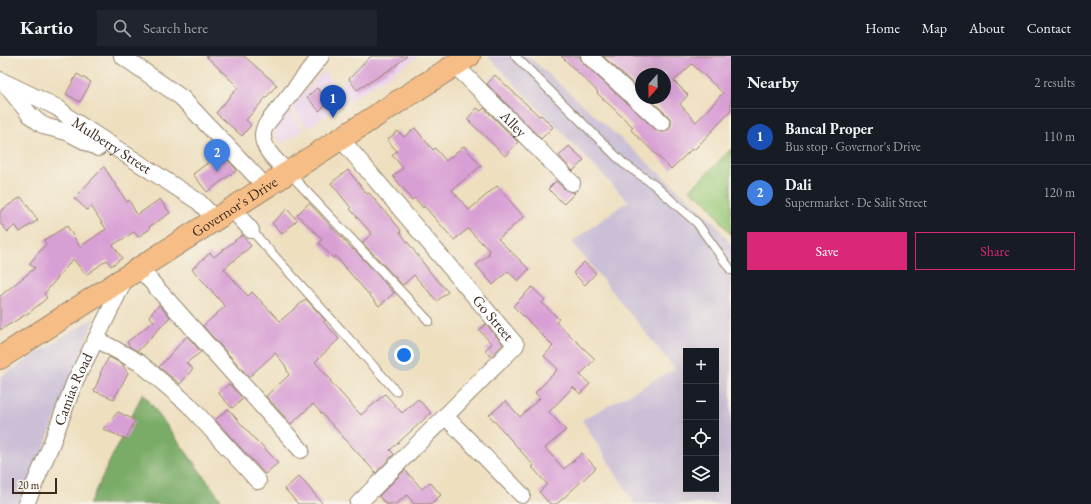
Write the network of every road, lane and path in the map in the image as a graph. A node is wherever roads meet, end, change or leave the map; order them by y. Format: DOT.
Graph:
graph roads {
  1 [pos="122,56"];
  2 [pos="321,56"];
  3 [pos="515,56"];
  4 [pos="588,56"];
  5 [pos="462,60"];
  6 [pos="1,80"];
  7 [pos="662,123"];
  8 [pos="341,139"];
  9 [pos="288,173"];
  10 [pos="572,183"];
  11 [pos="266,187"];
  12 [pos="218,217"];
  13 [pos="251,230"];
  14 [pos="731,270"];
  15 [pos="133,272"];
  16 [pos="430,321"];
  17 [pos="96,339"];
  18 [pos="0,358"];
  19 [pos="396,392"];
  20 [pos="445,416"];
  21 [pos="301,450"];
  22 [pos="258,481"];
  23 [pos="522,495"];
  24 [pos="26,504"];
  25 [pos="358,504"];
  1 -- 11 [label="street"];
  2 -- 9 [label="street"];
  3 -- 14 [label="lane"];
  4 -- 7 [label="street"];
  5 -- 8 [label="highway, Governor's Drive"];
  5 -- 10 [label="street, Alley"];
  6 -- 12 [label="street, Mulberry Street"];
  6 -- 12 [label="street, Mulberry Street"];
  8 -- 9 [label="highway, Governor's Drive"];
  8 -- 20 [label="street, Go Street"];
  9 -- 11 [label="highway, Governor's Drive"];
  9 -- 16 [label="lane"];
  11 -- 12 [label="highway, Governor's Drive"];
  12 -- 13 [label="street"];
  12 -- 15 [label="highway, Governor's Drive"];
  13 -- 19 [label="lane"];
  15 -- 17 [label="street, Camias Road"];
  15 -- 18 [label="highway, Governor's Drive"];
  15 -- 21 [label="street"];
  17 -- 22 [label="street"];
  17 -- 24 [label="street, Camias Road"];
  20 -- 23 [label="street"];
  20 -- 25 [label="street, Go Street"];
}
